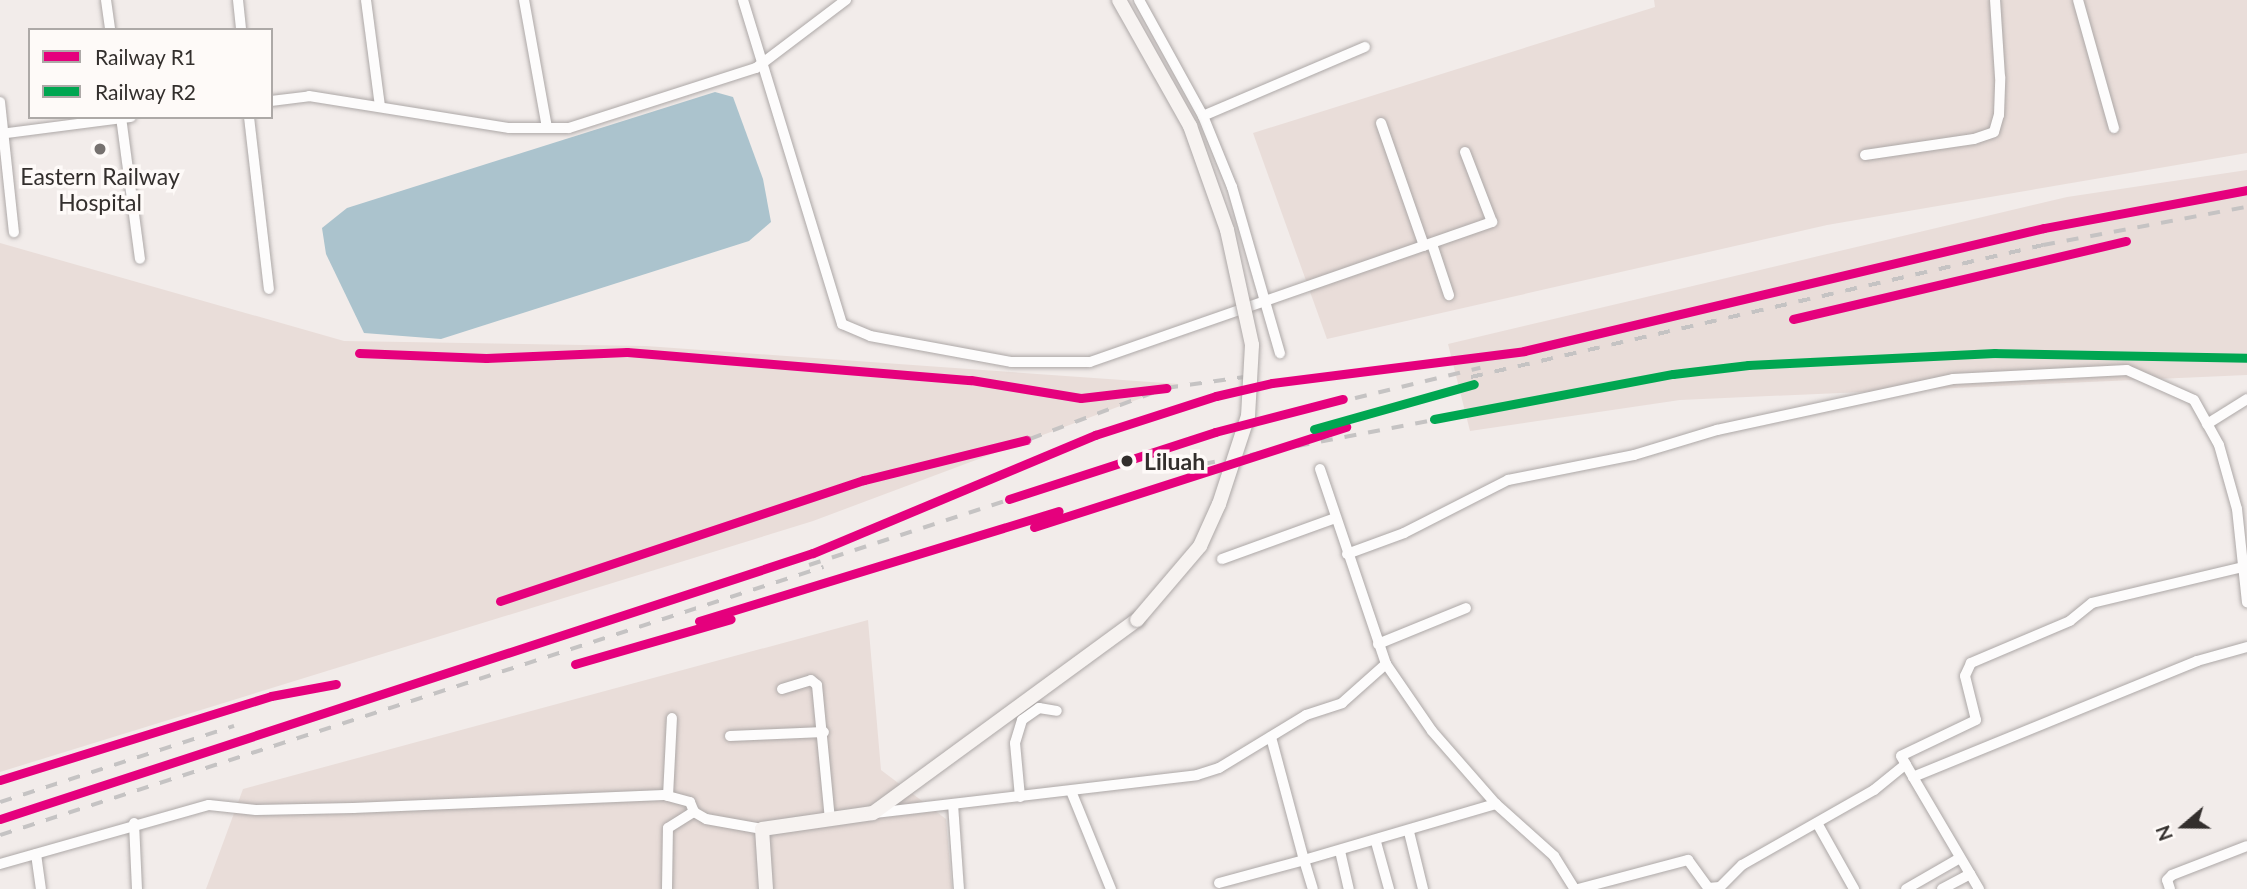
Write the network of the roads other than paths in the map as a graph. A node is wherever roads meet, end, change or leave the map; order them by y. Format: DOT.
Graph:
graph roads {
  1 [pos="106,0"];
  2 [pos="238,0"];
  3 [pos="366,0"];
  4 [pos="524,0"];
  5 [pos="743,0"];
  6 [pos="846,0"];
  7 [pos="1119,0"];
  8 [pos="1139,0"];
  9 [pos="1995,0"];
  10 [pos="2078,0"];
  11 [pos="110,28"];
  12 [pos="241,28"];
  13 [pos="1365,47"];
  14 [pos="762,63"];
  15 [pos="273,101"];
  16 [pos="0,102"];
  17 [pos="380,106"];
  18 [pos="1203,116"];
  19 [pos="116,119"];
  20 [pos="124,119"];
  21 [pos="249,119"];
  22 [pos="1381,123"];
  23 [pos="547,128"];
  24 [pos="2114,128"];
  25 [pos="2,134"];
  26 [pos="1465,152"];
  27 [pos="1865,155"];
  28 [pos="14,232"];
  29 [pos="1427,245"];
  30 [pos="140,259"];
  31 [pos="269,289"];
  32 [pos="1449,295"];
  33 [pos="1264,304"];
  34 [pos="1280,353"];
  35 [pos="2247,399"];
  36 [pos="2207,424"];
  37 [pos="1320,469"];
  38 [pos="1335,518"];
  39 [pos="1347,554"];
  40 [pos="1222,559"];
  41 [pos="2243,567"];
  42 [pos="2246,580"];
  43 [pos="2247,602"];
  44 [pos="1466,608"];
  45 [pos="1378,644"];
  46 [pos="2247,647"];
  47 [pos="1386,664"];
  48 [pos="782,689"];
  49 [pos="1058,711"];
  50 [pos="672,718"];
  51 [pos="824,732"];
  52 [pos="730,736"];
  53 [pos="1271,737"];
  54 [pos="1906,764"];
  55 [pos="1913,777"];
  56 [pos="1071,791"];
  57 [pos="668,796"];
  58 [pos="1020,797"];
  59 [pos="953,804"];
  60 [pos="1496,804"];
  61 [pos="694,812"];
  62 [pos="873,813"];
  63 [pos="830,819"];
  64 [pos="1817,822"];
  65 [pos="134,823"];
  66 [pos="762,829"];
  67 [pos="1409,832"];
  68 [pos="1376,842"];
  69 [pos="2247,846"];
  70 [pos="1340,851"];
  71 [pos="36,854"];
  72 [pos="1960,858"];
  73 [pos="1304,860"];
  74 [pos="0,864"];
  75 [pos="1970,874"];
  76 [pos="1219,883"];
  77 [pos="41,889"];
  78 [pos="137,889"];
  79 [pos="667,889"];
  80 [pos="766,889"];
  81 [pos="959,889"];
  82 [pos="1111,889"];
  83 [pos="1313,889"];
  84 [pos="1349,889"];
  85 [pos="1389,889"];
  86 [pos="1423,889"];
  87 [pos="1577,889"];
  88 [pos="1854,889"];
  89 [pos="1906,889"];
  90 [pos="1942,889"];
  91 [pos="1979,889"];
  92 [pos="2170,889"];
  1 -- 11 [label="street"];
  2 -- 12 [label="street"];
  3 -- 17 [label="street"];
  4 -- 23 [label="street"];
  5 -- 14 [label="street"];
  6 -- 14 [label="street"];
  7 -- 62 [label="street, bridge"];
  8 -- 18 [label="street"];
  9 -- 27 [label="street"];
  10 -- 24 [label="street"];
  13 -- 18 [label="street"];
  14 -- 23 [label="street"];
  14 -- 33 [label="street"];
  15 -- 17 [label="street"];
  16 -- 25 [label="street"];
  17 -- 23 [label="street"];
  18 -- 33 [label="street"];
  19 -- 25 [label="street"];
  20 -- 30 [label="street"];
  21 -- 31 [label="street"];
  22 -- 29 [label="street"];
  25 -- 28 [label="street"];
  26 -- 29 [label="street"];
  29 -- 32 [label="street"];
  29 -- 33 [label="street"];
  33 -- 34 [label="street"];
  35 -- 36 [label="street"];
  36 -- 39 [label="street"];
  36 -- 41 [label="street"];
  37 -- 38 [label="street"];
  38 -- 39 [label="street"];
  38 -- 40 [label="street"];
  39 -- 45 [label="street"];
  41 -- 42 [label="street"];
  41 -- 54 [label="street"];
  42 -- 43 [label="street"];
  44 -- 45 [label="street"];
  45 -- 47 [label="street"];
  46 -- 55 [label="street"];
  47 -- 53 [label="street"];
  47 -- 60 [label="street"];
  48 -- 51 [label="street"];
  49 -- 58 [label="street"];
  50 -- 57 [label="street"];
  51 -- 52 [label="street"];
  51 -- 63 [label="street"];
  53 -- 56 [label="street"];
  53 -- 73 [label="street"];
  54 -- 55 [label="street"];
  54 -- 64 [label="street"];
  55 -- 72 [label="street"];
  56 -- 58 [label="street"];
  56 -- 82 [label="street"];
  57 -- 61 [label="street"];
  57 -- 65 [label="street"];
  58 -- 59 [label="street"];
  59 -- 62 [label="street"];
  59 -- 81 [label="street"];
  60 -- 67 [label="street"];
  60 -- 87 [label="street"];
  61 -- 66 [label="street"];
  61 -- 79 [label="street"];
  62 -- 63 [label="street"];
  63 -- 66 [label="street"];
  64 -- 87 [label="street"];
  64 -- 88 [label="street"];
  65 -- 71 [label="street"];
  65 -- 78 [label="street"];
  66 -- 80 [label="street"];
  67 -- 68 [label="street"];
  67 -- 86 [label="street"];
  68 -- 70 [label="street"];
  68 -- 85 [label="street"];
  69 -- 92 [label="street"];
  70 -- 73 [label="street"];
  70 -- 84 [label="street"];
  71 -- 74 [label="street"];
  71 -- 77 [label="street"];
  72 -- 75 [label="street"];
  72 -- 89 [label="street"];
  73 -- 76 [label="street"];
  73 -- 83 [label="street"];
  75 -- 90 [label="street"];
  75 -- 91 [label="street"];
}
